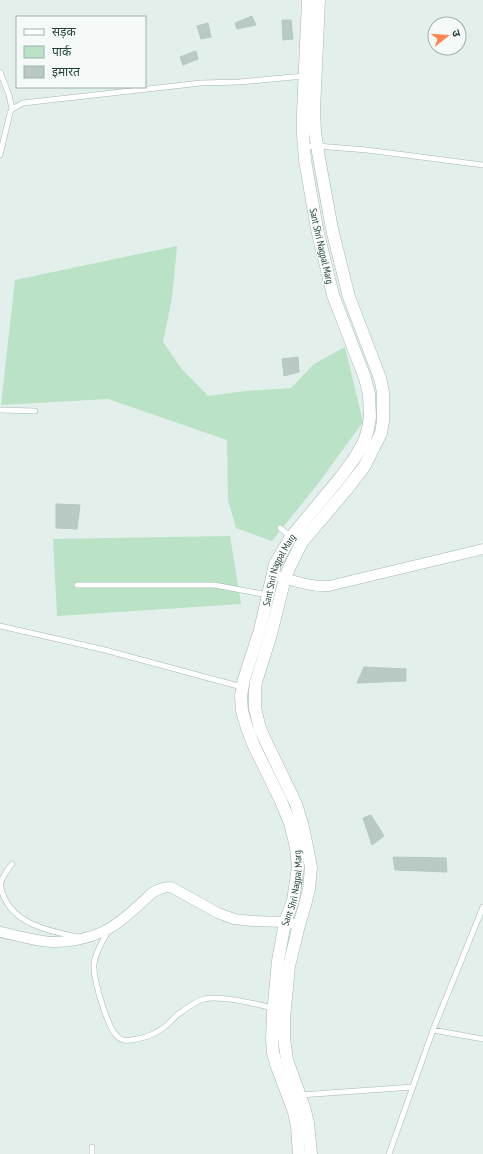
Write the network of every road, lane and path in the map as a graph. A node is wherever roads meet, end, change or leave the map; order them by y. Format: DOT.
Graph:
graph roads {
  1 [pos="308,0"];
  2 [pos="319,0"];
  3 [pos="0,72"];
  4 [pos="304,76"];
  5 [pos="12,109"];
  6 [pos="317,146"];
  7 [pos="304,147"];
  8 [pos="0,156"];
  9 [pos="483,165"];
  10 [pos="0,410"];
  11 [pos="35,411"];
  12 [pos="280,528"];
  13 [pos="291,537"];
  14 [pos="483,549"];
  15 [pos="272,574"];
  16 [pos="285,578"];
  17 [pos="77,585"];
  18 [pos="268,595"];
  19 [pos="0,626"];
  20 [pos="242,687"];
  21 [pos="12,864"];
  22 [pos="483,907"];
  23 [pos="285,922"];
  24 [pos="299,925"];
  25 [pos="110,928"];
  26 [pos="0,932"];
  27 [pos="82,938"];
  28 [pos="273,1008"];
  29 [pos="433,1030"];
  30 [pos="483,1040"];
  31 [pos="413,1087"];
  32 [pos="294,1096"];
  33 [pos="92,1147"];
  34 [pos="92,1154"];
  35 [pos="299,1154"];
  36 [pos="311,1154"];
  37 [pos="389,1154"];
  1 -- 4 [label="street, Sant Shri Nagpal Marg"];
  2 -- 6 [label="street, Sant Shri Nagpal Marg"];
  3 -- 5 [label="lane"];
  4 -- 5 [label="lane"];
  4 -- 7 [label="street, Sant Shri Nagpal Marg"];
  5 -- 8 [label="lane"];
  6 -- 7 [label="lane"];
  6 -- 9 [label="lane"];
  6 -- 16 [label="street, Sant Shri Nagpal Marg"];
  7 -- 13 [label="street, Sant Shri Nagpal Marg"];
  10 -- 11 [label="lane"];
  12 -- 13 [label="lane"];
  13 -- 15 [label="street, Sant Shri Nagpal Marg"];
  14 -- 16 [label="street"];
  15 -- 16 [label="street"];
  15 -- 18 [label="street, Sant Shri Nagpal Marg"];
  16 -- 24 [label="street, Sant Shri Nagpal Marg"];
  17 -- 18 [label="lane"];
  18 -- 20 [label="street, Sant Shri Nagpal Marg"];
  19 -- 20 [label="lane"];
  20 -- 23 [label="street, Sant Shri Nagpal Marg"];
  21 -- 27 [label="lane"];
  22 -- 29 [label="lane"];
  23 -- 24 [label="street"];
  23 -- 25 [label="street"];
  23 -- 28 [label="street, Sant Shri Nagpal Marg"];
  24 -- 32 [label="street, Sant Shri Nagpal Marg"];
  25 -- 27 [label="street"];
  25 -- 28 [label="lane"];
  26 -- 27 [label="street"];
  28 -- 32 [label="street, Sant Shri Nagpal Marg"];
  29 -- 30 [label="lane"];
  29 -- 31 [label="lane"];
  31 -- 32 [label="lane"];
  31 -- 37 [label="lane"];
  32 -- 35 [label="street, Sant Shri Nagpal Marg"];
  32 -- 36 [label="street, Sant Shri Nagpal Marg"];
  33 -- 34 [label="lane"];
}
